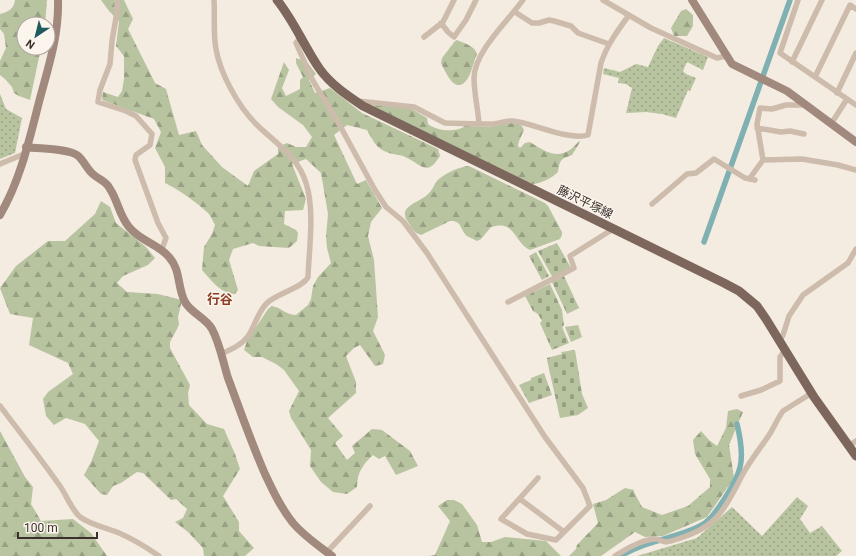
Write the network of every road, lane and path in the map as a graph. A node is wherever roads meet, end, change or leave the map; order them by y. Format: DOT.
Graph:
graph roads {
  1 [pos="58,0"];
  2 [pos="117,0"];
  3 [pos="214,0"];
  4 [pos="277,0"];
  5 [pos="454,0"];
  6 [pos="476,0"];
  7 [pos="523,0"];
  8 [pos="603,0"];
  9 [pos="692,0"];
  10 [pos="798,0"];
  11 [pos="822,0"];
  12 [pos="856,9"];
  13 [pos="515,12"];
  14 [pos="629,15"];
  15 [pos="441,23"];
  16 [pos="424,37"];
  17 [pos="300,38"];
  18 [pos="609,44"];
  19 [pos="856,53"];
  20 [pos="726,56"];
  21 [pos="792,62"];
  22 [pos="815,77"];
  23 [pos="837,92"];
  24 [pos="847,99"];
  25 [pos="356,101"];
  26 [pos="806,105"];
  27 [pos="856,105"];
  28 [pos="479,124"];
  29 [pos="831,124"];
  30 [pos="757,128"];
  31 [pos="804,134"];
  32 [pos="856,142"];
  33 [pos="25,151"];
  34 [pos="763,160"];
  35 [pos="0,164"];
  36 [pos="856,170"];
  37 [pos="652,204"];
  38 [pos="0,215"];
  39 [pos="613,229"];
  40 [pos="162,249"];
  41 [pos="856,249"];
  42 [pos="851,258"];
  43 [pos="856,263"];
  44 [pos="508,302"];
  45 [pos="779,342"];
  46 [pos="784,350"];
  47 [pos="221,354"];
  48 [pos="811,392"];
  49 [pos="741,396"];
  50 [pos="0,406"];
  51 [pos="852,444"];
  52 [pos="856,456"];
  53 [pos="538,478"];
  54 [pos="520,499"];
  55 [pos="370,506"];
  56 [pos="564,532"];
  57 [pos="330,554"];
  58 [pos="159,556"];
  59 [pos="615,556"];
  1 -- 33 [label="street"];
  2 -- 40 [label="street"];
  3 -- 47 [label="street"];
  4 -- 17 [label="main road, 藤沢平塚線"];
  5 -- 15 [label="street"];
  6 -- 15 [label="street"];
  7 -- 13 [label="street"];
  8 -- 14 [label="street"];
  9 -- 20 [label="street"];
  10 -- 21 [label="street"];
  11 -- 21 [label="street"];
  12 -- 22 [label="street"];
  13 -- 18 [label="street"];
  13 -- 28 [label="street"];
  14 -- 18 [label="street"];
  14 -- 20 [label="street"];
  15 -- 16 [label="street"];
  17 -- 25 [label="main road, 藤沢平塚線"];
  17 -- 56 [label="street"];
  18 -- 28 [label="street"];
  19 -- 23 [label="street"];
  20 -- 26 [label="street"];
  21 -- 22 [label="street"];
  22 -- 23 [label="street"];
  23 -- 24 [label="street"];
  24 -- 27 [label="street"];
  24 -- 29 [label="street"];
  25 -- 28 [label="street"];
  25 -- 39 [label="main road, 藤沢平塚線"];
  26 -- 29 [label="street"];
  26 -- 30 [label="street"];
  29 -- 32 [label="street"];
  30 -- 31 [label="street"];
  30 -- 34 [label="street"];
  33 -- 35 [label="street"];
  33 -- 38 [label="street"];
  33 -- 40 [label="street"];
  34 -- 36 [label="street"];
  34 -- 37 [label="street"];
  39 -- 44 [label="street"];
  39 -- 45 [label="main road, 藤沢平塚線"];
  40 -- 47 [label="street"];
  41 -- 42 [label="street"];
  42 -- 43 [label="street"];
  42 -- 45 [label="street"];
  45 -- 46 [label="main road, 藤沢平塚線"];
  46 -- 48 [label="main road, 藤沢平塚線"];
  46 -- 49 [label="street"];
  47 -- 57 [label="street"];
  48 -- 51 [label="main road, 藤沢平塚線"];
  48 -- 59 [label="street"];
  50 -- 58 [label="street"];
  51 -- 52 [label="main road, 藤沢平塚線"];
  53 -- 54 [label="street"];
  54 -- 56 [label="street"];
  54 -- 56 [label="street"];
  55 -- 57 [label="street"];
}
